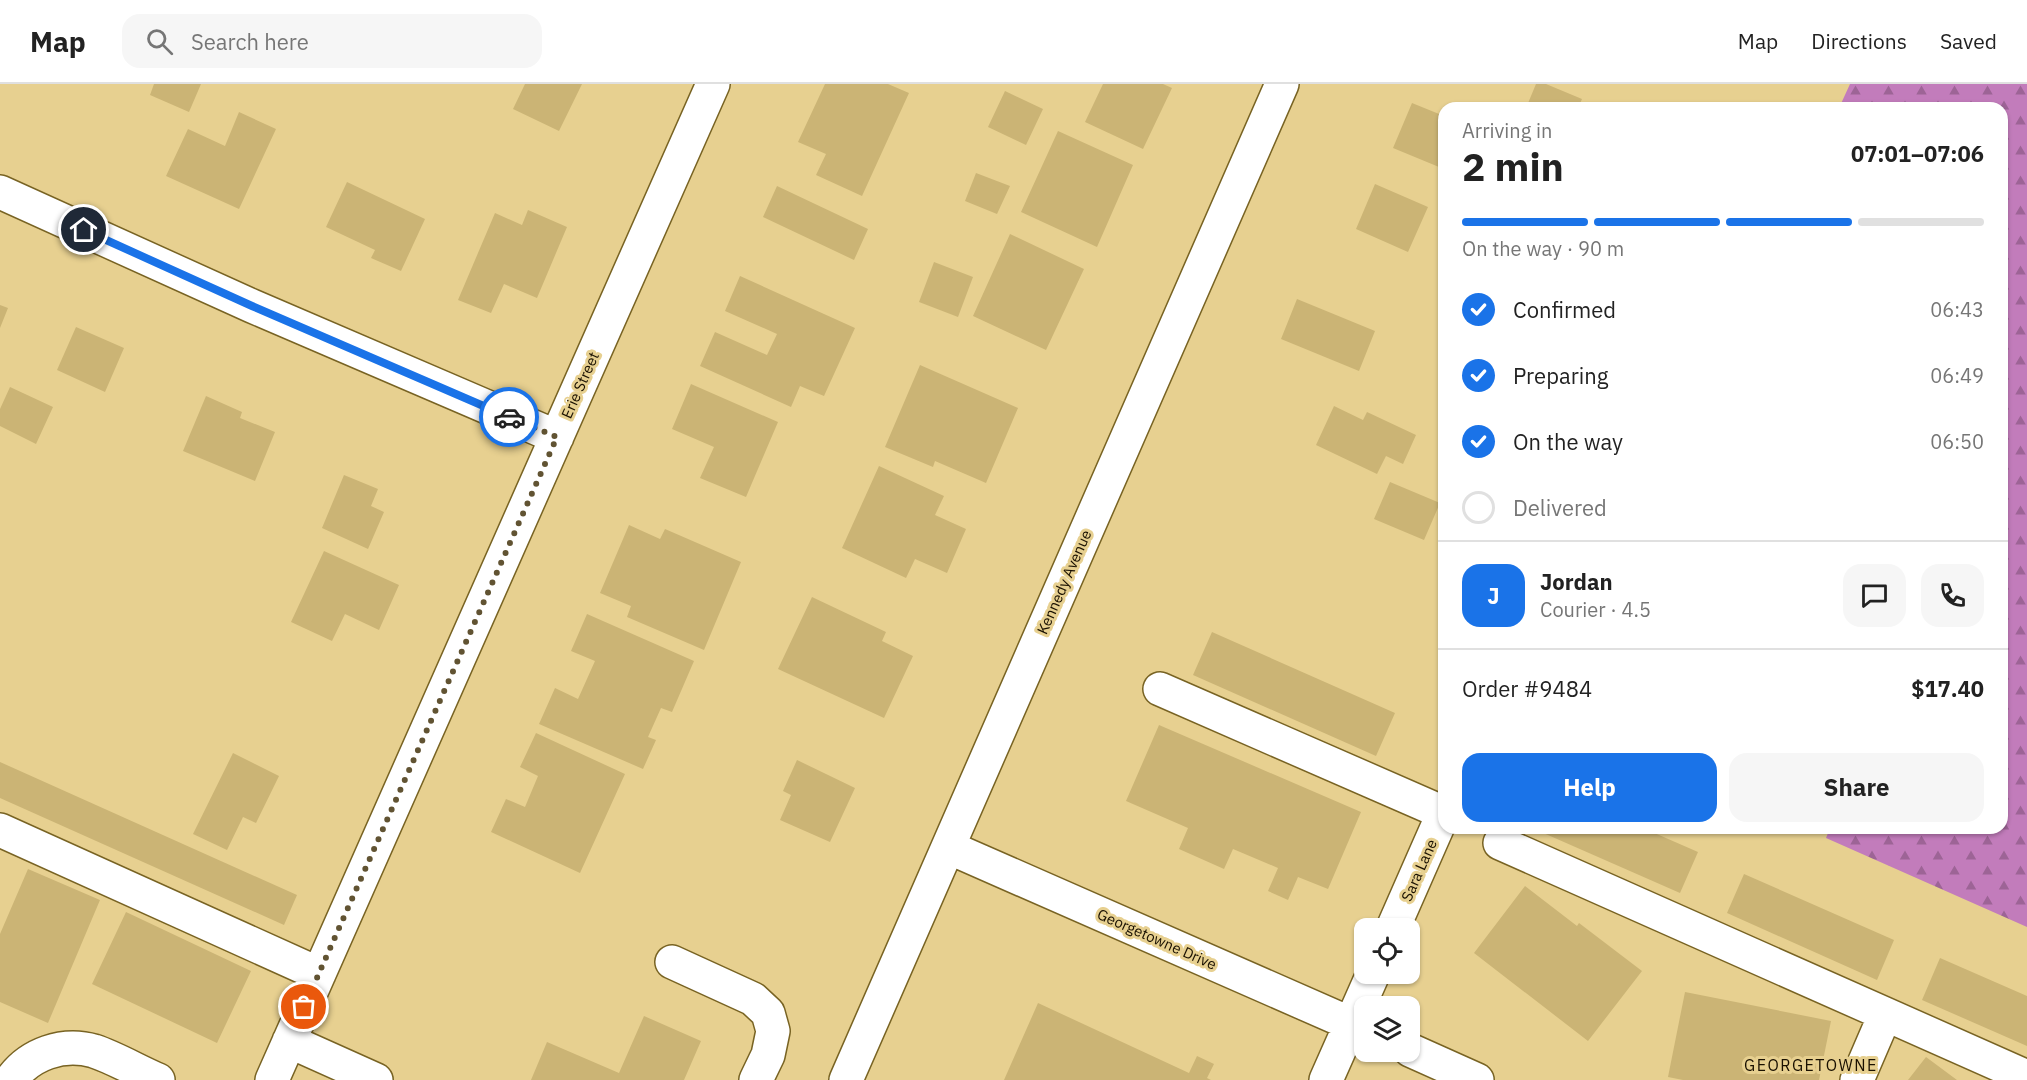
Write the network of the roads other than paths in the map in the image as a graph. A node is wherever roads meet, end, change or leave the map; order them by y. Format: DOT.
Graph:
graph roads {
  1 [pos="713,84"];
  2 [pos="1282,84"];
  3 [pos="0,192"];
  4 [pos="557,437"];
  5 [pos="1160,689"];
  6 [pos="1438,810"];
  7 [pos="1438,827"];
  8 [pos="0,830"];
  9 [pos="1500,843"];
  10 [pos="948,847"];
  11 [pos="1397,918"];
  12 [pos="672,962"];
  13 [pos="319,974"];
  14 [pos="1886,1014"];
  15 [pos="1354,1025"];
  16 [pos="1354,1034"];
  17 [pos="289,1041"];
  18 [pos="1420,1054"];
  19 [pos="7,1077"];
  20 [pos="2027,1077"];
  21 [pos="158,1080"];
  22 [pos="272,1080"];
  23 [pos="376,1080"];
  24 [pos="756,1080"];
  25 [pos="846,1080"];
  26 [pos="1326,1080"];
  27 [pos="1477,1080"];
  28 [pos="1857,1080"];
  1 -- 4 [label="street, Erie Street"];
  2 -- 10 [label="street, Kennedy Avenue"];
  3 -- 4 [label="street"];
  4 -- 13 [label="street, Erie Street"];
  5 -- 6 [label="street"];
  7 -- 11 [label="street, Sara Lane"];
  8 -- 13 [label="street"];
  9 -- 14 [label="street"];
  10 -- 15 [label="street, Georgetowne Drive"];
  10 -- 25 [label="street, Kennedy Avenue"];
  12 -- 24 [label="street"];
  13 -- 17 [label="street, Erie Street"];
  14 -- 20 [label="street"];
  14 -- 28 [label="street"];
  16 -- 26 [label="street"];
  17 -- 22 [label="street, Erie Street"];
  17 -- 23 [label="street"];
  18 -- 27 [label="street"];
  19 -- 21 [label="street"];
}
